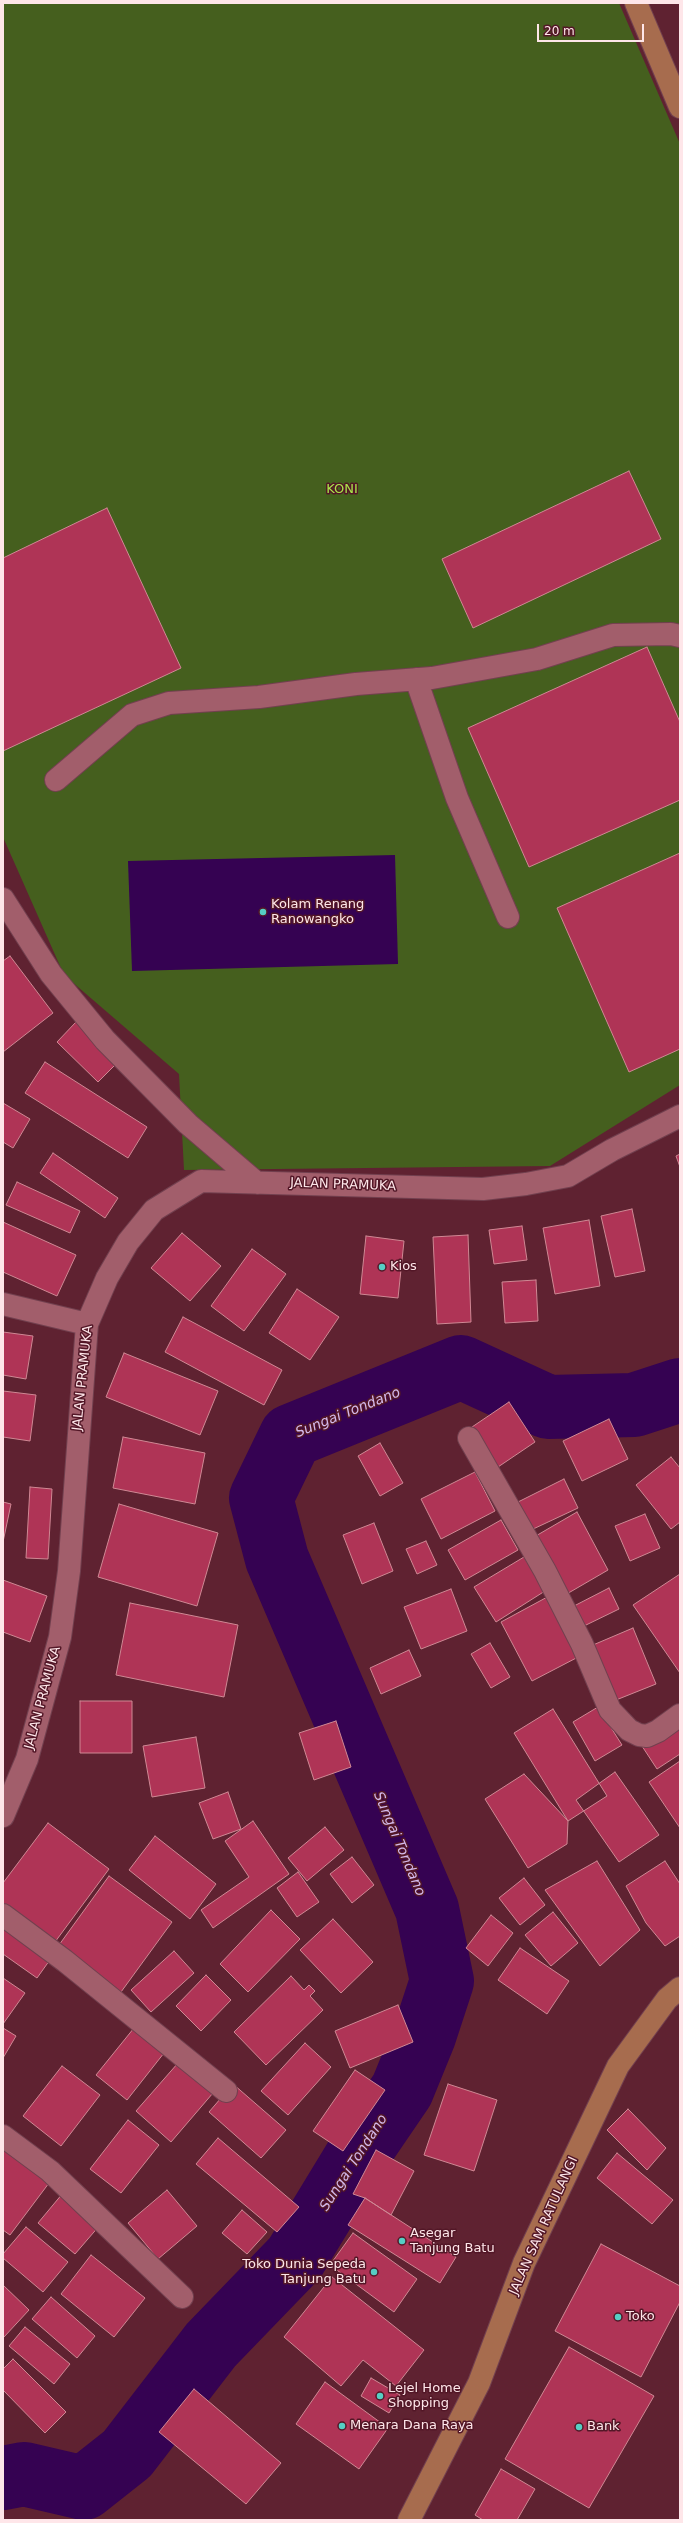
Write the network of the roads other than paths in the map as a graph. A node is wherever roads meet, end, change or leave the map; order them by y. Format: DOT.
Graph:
graph roads {
  1 [pos="636,3"];
  2 [pos="680,108"];
  3 [pos="680,636"];
  4 [pos="416,679"];
  5 [pos="56,780"];
  6 [pos="3,899"];
  7 [pos="508,917"];
  8 [pos="680,1116"];
  9 [pos="257,1183"];
  10 [pos="3,1304"];
  11 [pos="87,1324"];
  12 [pos="469,1438"];
  13 [pos="680,1715"];
  14 [pos="3,1816"];
  15 [pos="3,1915"];
  16 [pos="680,1988"];
  17 [pos="226,2091"];
  18 [pos="3,2136"];
  19 [pos="182,2297"];
  20 [pos="408,2520"];
  1 -- 2 [label="main road"];
  3 -- 4 [label="street"];
  4 -- 5 [label="street"];
  4 -- 7 [label="street"];
  6 -- 9 [label="street"];
  8 -- 9 [label="street, JALAN PRAMUKA"];
  9 -- 11 [label="street, JALAN PRAMUKA"];
  10 -- 11 [label="street"];
  11 -- 14 [label="street, JALAN PRAMUKA"];
  12 -- 13 [label="street"];
  15 -- 17 [label="street"];
  16 -- 20 [label="main road, JALAN SAM RATULANGI"];
  18 -- 19 [label="street"];
}
